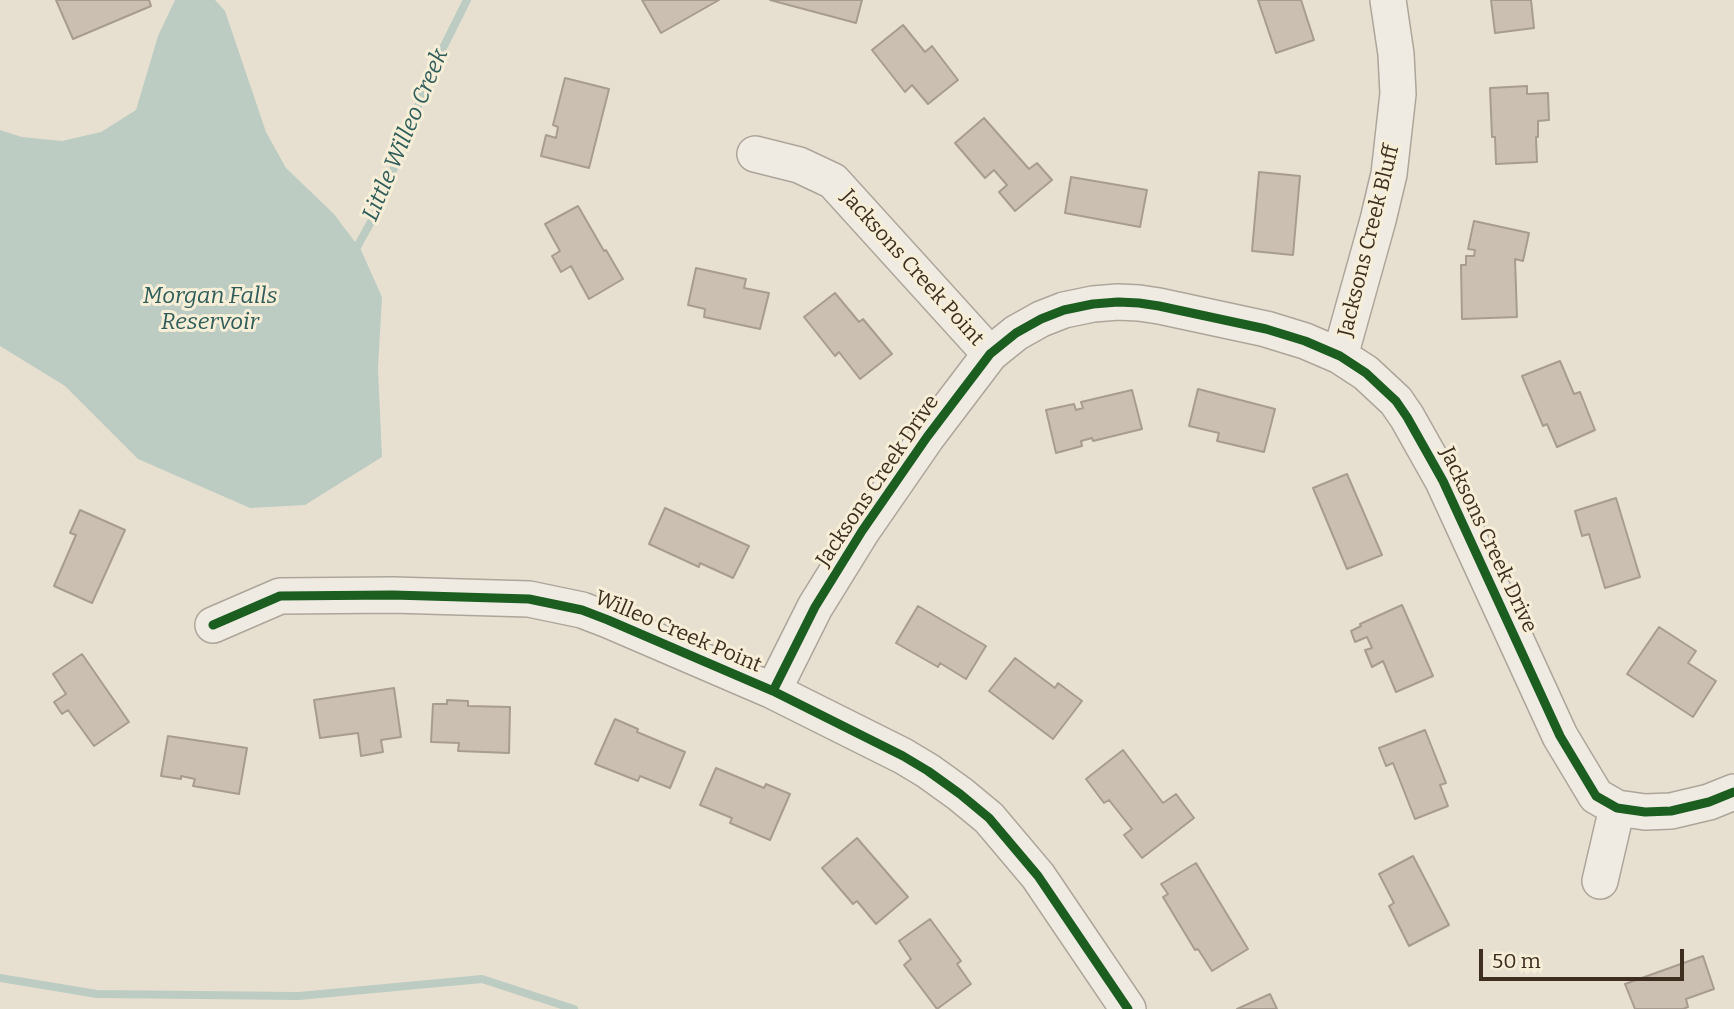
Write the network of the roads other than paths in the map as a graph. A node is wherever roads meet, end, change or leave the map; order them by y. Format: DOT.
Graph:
graph roads {
  1 [pos="1388,0"];
  2 [pos="755,154"];
  3 [pos="990,354"];
  4 [pos="1340,356"];
  5 [pos="213,625"];
  6 [pos="773,691"];
  7 [pos="1734,792"];
  8 [pos="1617,808"];
  9 [pos="1600,881"];
  10 [pos="1128,1009"];
  1 -- 4 [label="street, Jacksons Creek Bluff"];
  2 -- 3 [label="street, Jacksons Creek Point"];
  3 -- 4 [label="street, Jacksons Creek Drive"];
  3 -- 6 [label="street, Jacksons Creek Drive"];
  4 -- 8 [label="street, Jacksons Creek Drive"];
  5 -- 6 [label="street, Willeo Creek Point"];
  6 -- 10 [label="street, Willeo Creek Point"];
  7 -- 8 [label="street"];
  8 -- 9 [label="street"];
}
